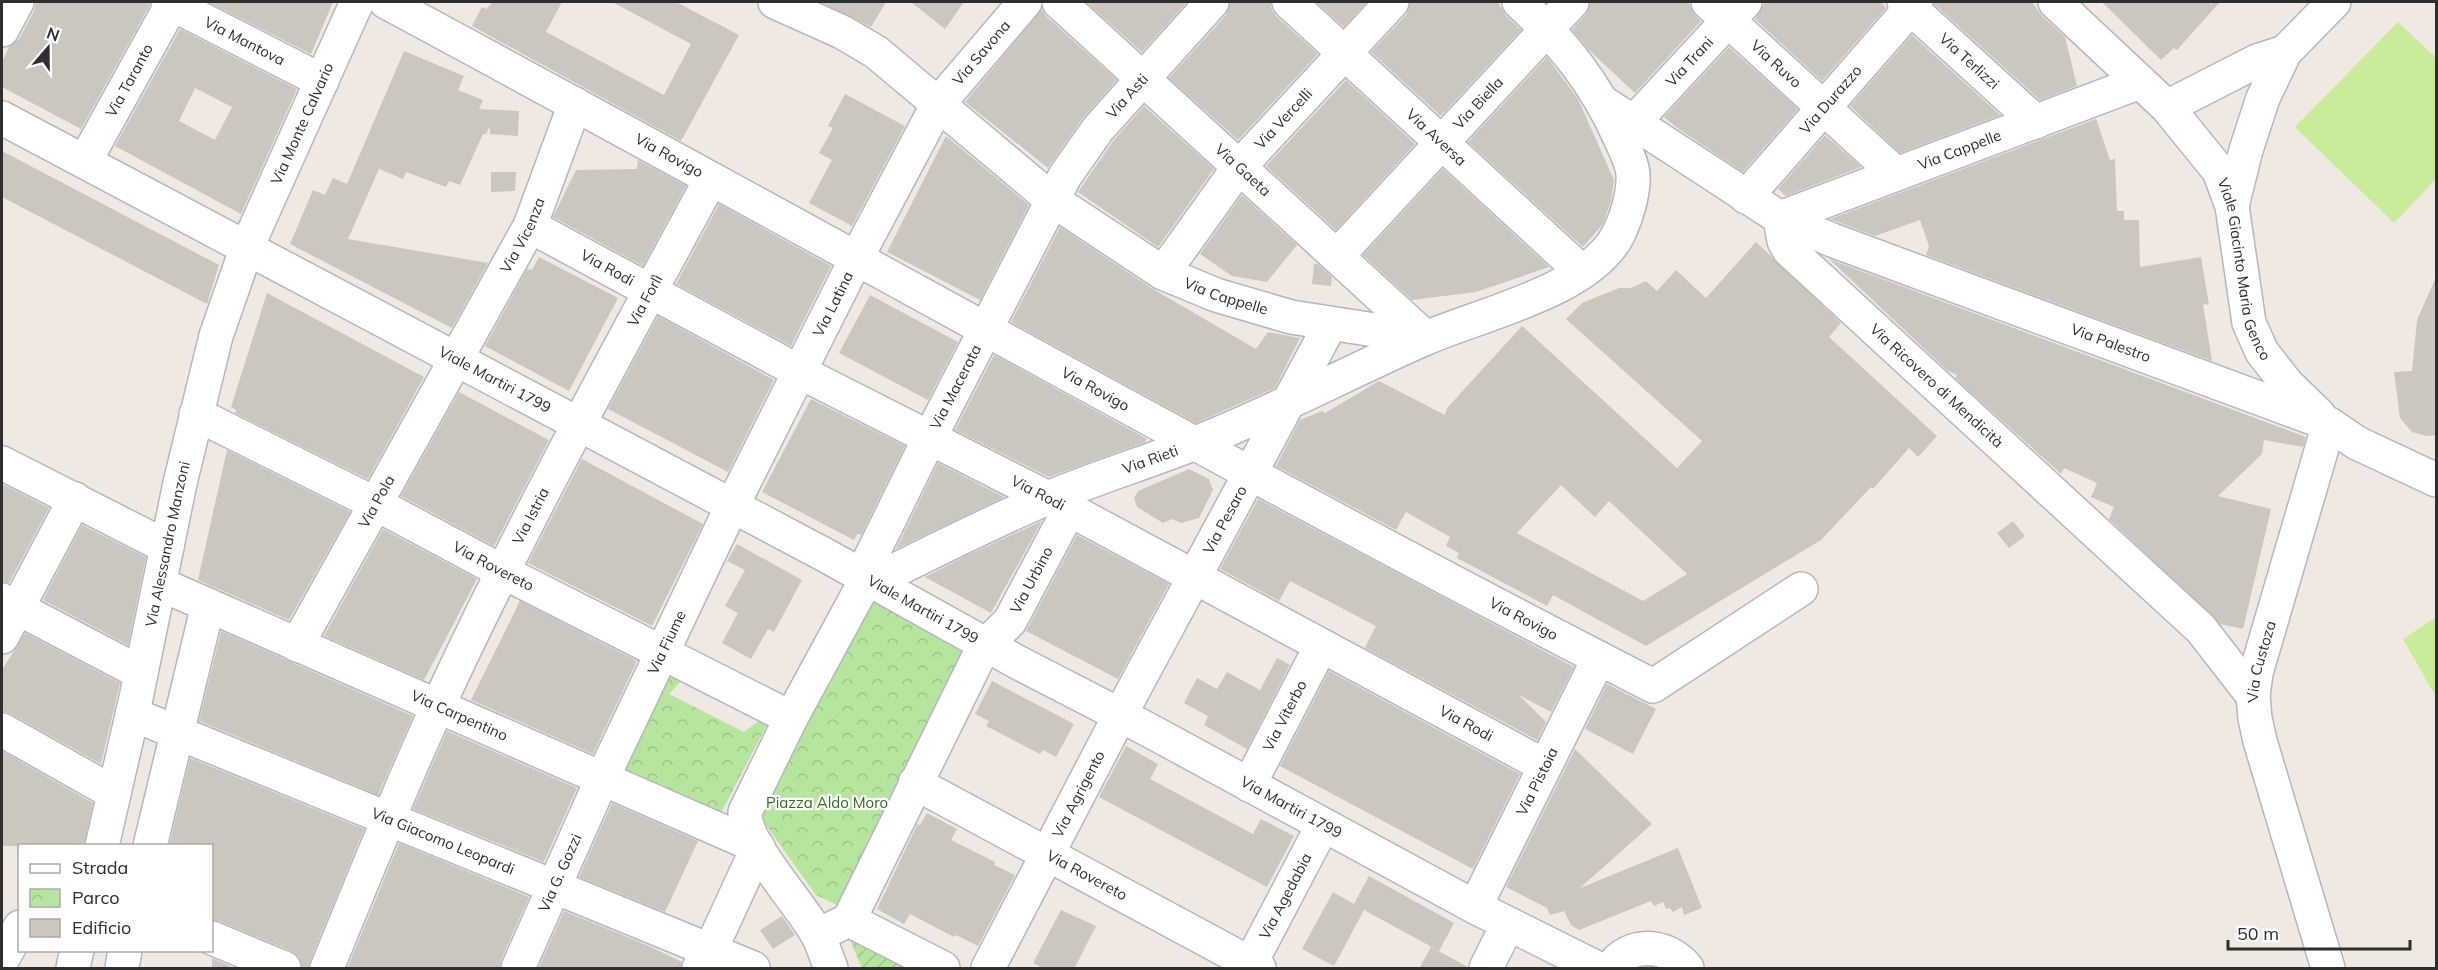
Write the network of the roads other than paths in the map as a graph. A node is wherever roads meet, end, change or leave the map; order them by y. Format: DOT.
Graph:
graph roads {
  1 [pos="17,2"];
  2 [pos="171,2"];
  3 [pos="357,2"];
  4 [pos="386,2"];
  5 [pos="775,2"];
  6 [pos="1024,2"];
  7 [pos="1059,2"];
  8 [pos="1212,2"];
  9 [pos="1289,2"];
  10 [pos="1392,2"];
  11 [pos="1519,2"];
  12 [pos="1572,2"];
  13 [pos="2055,2"];
  14 [pos="2334,2"];
  15 [pos="1910,4"];
  16 [pos="1727,8"];
  17 [pos="1548,28"];
  18 [pos="2,30"];
  19 [pos="2285,52"];
  20 [pos="1344,53"];
  21 [pos="1142,78"];
  22 [pos="322,81"];
  23 [pos="2140,82"];
  24 [pos="575,104"];
  25 [pos="938,104"];
  26 [pos="2167,106"];
  27 [pos="1824,107"];
  28 [pos="1618,117"];
  29 [pos="2,118"];
  30 [pos="2036,122"];
  31 [pos="1442,144"];
  32 [pos="86,161"];
  33 [pos="1239,167"];
  34 [pos="1896,174"];
  35 [pos="711,179"];
  36 [pos="1746,197"];
  37 [pos="1051,199"];
  38 [pos="2232,206"];
  39 [pos="1780,218"];
  40 [pos="530,226"];
  41 [pos="247,247"];
  42 [pos="1337,256"];
  43 [pos="857,257"];
  44 [pos="1582,272"];
  45 [pos="1164,273"];
  46 [pos="650,291"];
  47 [pos="1330,325"];
  48 [pos="987,329"];
  49 [pos="1426,338"];
  50 [pos="455,360"];
  51 [pos="798,371"];
  52 [pos="1287,404"];
  53 [pos="196,414"];
  54 [pos="578,424"];
  55 [pos="2329,424"];
  56 [pos="930,437"];
  57 [pos="1194,444"];
  58 [pos="2,463"];
  59 [pos="1249,474"];
  60 [pos="2436,480"];
  61 [pos="75,499"];
  62 [pos="376,504"];
  63 [pos="1058,504"];
  64 [pos="732,506"];
  65 [pos="167,547"];
  66 [pos="503,572"];
  67 [pos="1194,577"];
  68 [pos="867,578"];
  69 [pos="159,584"];
  70 [pos="1801,589"];
  71 [pos="9,604"];
  72 [pos="208,605"];
  73 [pos="2,637"];
  74 [pos="297,645"];
  75 [pos="986,645"];
  76 [pos="1321,646"];
  77 [pos="662,652"];
  78 [pos="1599,658"];
  79 [pos="141,673"];
  80 [pos="2253,696"];
  81 [pos="438,706"];
  82 [pos="132,714"];
  83 [pos="1120,715"];
  84 [pos="791,718"];
  85 [pos="2,730"];
  86 [pos="177,733"];
  87 [pos="1545,766"];
  88 [pos="602,779"];
  89 [pos="915,783"];
  90 [pos="1249,785"];
  91 [pos="114,793"];
  92 [pos="389,820"];
  93 [pos="1323,825"];
  94 [pos="102,844"];
  95 [pos="150,844"];
  96 [pos="758,847"];
  97 [pos="1048,855"];
  98 [pos="554,888"];
  99 [pos="1475,907"];
  100 [pos="2,912"];
  101 [pos="849,920"];
  102 [pos="18,921"];
  103 [pos="1508,924"];
  104 [pos="18,931"];
  105 [pos="818,935"];
  106 [pos="213,938"];
  107 [pos="125,952"];
  108 [pos="2,960"];
  109 [pos="704,960"];
  110 [pos="1252,967"];
  111 [pos="122,969"];
  112 [pos="284,969"];
  113 [pos="327,969"];
  114 [pos="518,969"];
  115 [pos="753,969"];
  116 [pos="831,969"];
  117 [pos="943,969"];
  118 [pos="988,969"];
  119 [pos="1486,969"];
  120 [pos="1597,969"];
  121 [pos="1611,969"];
  122 [pos="1686,969"];
  123 [pos="2328,969"];
  1 -- 18 [label="street"];
  2 -- 22 [label="street, Via Mantova"];
  2 -- 32 [label="street, Via Taranto"];
  3 -- 22 [label="street, Via Monte Calvario"];
  4 -- 24 [label="street, Via Rovigo"];
  5 -- 25 [label="street, Via Cappelle"];
  6 -- 25 [label="street, Via Savona"];
  7 -- 21 [label="street, Via Gaeta"];
  8 -- 21 [label="street, Via Asti"];
  9 -- 20 [label="street, Via Aversa"];
  10 -- 20 [label="street, Via Vercelli"];
  11 -- 17 [label="street"];
  12 -- 17 [label="street, Via Biella"];
  13 -- 23 [label="street, Viale Giacinto Maria Genco"];
  14 -- 19 [label="street"];
  15 -- 27 [label="street, Via Durazzo"];
  15 -- 30 [label="street, Via Terlizzi"];
  16 -- 27 [label="street, Via Ruvo"];
  16 -- 28 [label="street, Via Trani"];
  17 -- 28 [label="street"];
  17 -- 31 [label="street, Via Biella"];
  19 -- 26 [label="street"];
  19 -- 38 [label="street"];
  20 -- 31 [label="street, Via Aversa"];
  20 -- 33 [label="street, Via Vercelli"];
  21 -- 33 [label="street, Via Gaeta"];
  21 -- 37 [label="street, Via Asti"];
  22 -- 41 [label="street, Via Monte Calvario"];
  23 -- 26 [label="street, Viale Giacinto Maria Genco"];
  23 -- 30 [label="street, Via Cappelle"];
  24 -- 35 [label="street, Via Rovigo"];
  24 -- 40 [label="street, Via Vicenza"];
  25 -- 37 [label="street, Via Cappelle"];
  25 -- 43 [label="street, Via Latina"];
  26 -- 38 [label="street, Viale Giacinto Maria Genco"];
  27 -- 34 [label="street, Via Ruvo"];
  27 -- 36 [label="street, Via Durazzo"];
  28 -- 36 [label="street"];
  28 -- 44 [label="street, Via Cappelle"];
  29 -- 32 [label="street, Viale Martiri 1799"];
  30 -- 34 [label="street, Via Cappelle"];
  31 -- 42 [label="street, Via Biella"];
  31 -- 44 [label="street, Via Aversa"];
  32 -- 41 [label="street, Viale Martiri 1799"];
  33 -- 42 [label="street, Via Gaeta"];
  33 -- 45 [label="street, Via Vercelli"];
  34 -- 39 [label="street, Via Cappelle"];
  35 -- 43 [label="street, Via Rovigo"];
  35 -- 46 [label="street, Via Forlì"];
  36 -- 39 [label="street"];
  37 -- 45 [label="street, Via Cappelle"];
  37 -- 48 [label="street, Via Macerata"];
  38 -- 55 [label="street, Viale Giacinto Maria Genco"];
  39 -- 55 [label="street, Via Palestro"];
  39 -- 80 [label="street, Via Ricovero di Mendicità"];
  40 -- 46 [label="street, Via Rodi"];
  40 -- 50 [label="street, Via Vicenza"];
  41 -- 50 [label="street, Viale Martiri 1799"];
  41 -- 53 [label="street, Via Alessandro Manzoni"];
  42 -- 49 [label="street, Via Gaeta"];
  43 -- 48 [label="street, Via Rovigo"];
  43 -- 51 [label="street, Via Latina"];
  44 -- 49 [label="street, Via Cappelle"];
  45 -- 47 [label="street, Via Cappelle"];
  46 -- 51 [label="street, Via Rodi"];
  46 -- 54 [label="street, Via Forlì"];
  47 -- 49 [label="street, Via Cappelle"];
  47 -- 52 [label="street, Via Pesaro"];
  48 -- 56 [label="street, Via Macerata"];
  48 -- 57 [label="street, Via Rovigo"];
  49 -- 52 [label="street, Via Rieti"];
  50 -- 54 [label="street, Viale Martiri 1799"];
  50 -- 62 [label="street, Via Pola"];
  51 -- 56 [label="street, Via Rodi"];
  51 -- 64 [label="street, Via Latina"];
  52 -- 57 [label="street, Via Rieti"];
  52 -- 59 [label="street, Via Pesaro"];
  53 -- 62 [label="street, Via Rovereto"];
  53 -- 65 [label="street, Via Alessandro Manzoni"];
  54 -- 64 [label="street, Viale Martiri 1799"];
  54 -- 66 [label="street, Via Istria"];
  55 -- 60 [label="street, Via Palestro"];
  55 -- 80 [label="street, Via Custoza"];
  56 -- 63 [label="street, Via Rodi"];
  56 -- 68 [label="street, Via Macerata"];
  57 -- 59 [label="street, Via Rovigo"];
  57 -- 63 [label="street, Via Rieti"];
  58 -- 61 [label="street"];
  59 -- 67 [label="street, Via Pesaro"];
  59 -- 78 [label="street, Via Rovigo"];
  61 -- 65 [label="street"];
  61 -- 71 [label="street"];
  62 -- 66 [label="street, Via Rovereto"];
  62 -- 74 [label="street, Via Pola"];
  63 -- 67 [label="street, Via Rodi"];
  63 -- 68 [label="street, Via Rieti"];
  63 -- 75 [label="street, Via Urbino"];
  64 -- 68 [label="street, Viale Martiri 1799"];
  64 -- 77 [label="street, Via Fiume"];
  65 -- 69 [label="street, Via Alessandro Manzoni"];
  66 -- 77 [label="street, Via Rovereto"];
  66 -- 81 [label="street, Via Istria"];
  67 -- 76 [label="street, Via Rodi"];
  67 -- 83 [label="street, Via Pesaro"];
  68 -- 75 [label="street, Viale Martiri 1799"];
  68 -- 84 [label="street"];
  69 -- 72 [label="street, Via Carpentino"];
  69 -- 79 [label="street, Via Alessandro Manzoni"];
  70 -- 78 [label="street, Via Rovigo"];
  71 -- 73 [label="street"];
  71 -- 79 [label="street"];
  72 -- 74 [label="street, Via Carpentino"];
  72 -- 86 [label="street"];
  74 -- 81 [label="street, Via Carpentino"];
  75 -- 83 [label="street, Via Martiri 1799"];
  75 -- 89 [label="street"];
  76 -- 87 [label="street, Via Rodi"];
  76 -- 90 [label="street, Via Viterbo"];
  77 -- 84 [label="street, Via Rovereto"];
  77 -- 88 [label="street, Via Fiume"];
  78 -- 87 [label="street, Via Pistoia"];
  79 -- 82 [label="street, Via Alessandro Manzoni"];
  80 -- 123 [label="street, Via Custoza"];
  81 -- 88 [label="street, Via Carpentino"];
  81 -- 92 [label="street, Via Istria"];
  82 -- 86 [label="street, Via Giacomo Leopardi"];
  82 -- 91 [label="street, Via Alessandro Manzoni"];
  83 -- 90 [label="street, Via Martiri 1799"];
  83 -- 97 [label="street, Via Agrigento"];
  84 -- 96 [label="street"];
  85 -- 91 [label="street"];
  86 -- 92 [label="street, Via Giacomo Leopardi"];
  86 -- 95 [label="street"];
  87 -- 99 [label="street, Via Pistoia"];
  88 -- 96 [label="street, Via Carpentino"];
  88 -- 98 [label="street, Via G. Gozzi"];
  89 -- 97 [label="street, Via Rovereto"];
  89 -- 101 [label="street"];
  90 -- 93 [label="street, Via Martiri 1799"];
  91 -- 94 [label="street, Via Alessandro Manzoni"];
  92 -- 98 [label="street, Via Giacomo Leopardi"];
  92 -- 113 [label="street, Via Istria"];
  93 -- 99 [label="street, Via Martiri 1799"];
  93 -- 110 [label="street, Via Agedabia"];
  96 -- 105 [label="street"];
  96 -- 109 [label="street"];
  97 -- 110 [label="street, Via Rovereto"];
  97 -- 118 [label="street, Via Agrigento"];
  98 -- 109 [label="street, Via Giacomo Leopardi"];
  98 -- 114 [label="street, Via G. Gozzi"];
  99 -- 103 [label="street, Via Martiri 1799"];
  100 -- 102 [label="street"];
  101 -- 105 [label="street"];
  101 -- 117 [label="street"];
  103 -- 119 [label="street"];
  103 -- 120 [label="street, Via Martiri 1799"];
  104 -- 108 [label="street"];
  105 -- 116 [label="street"];
  106 -- 112 [label="street"];
  107 -- 111 [label="street"];
  109 -- 115 [label="street, Via Giacomo Leopardi"];
  121 -- 122 [label="street"];
}
